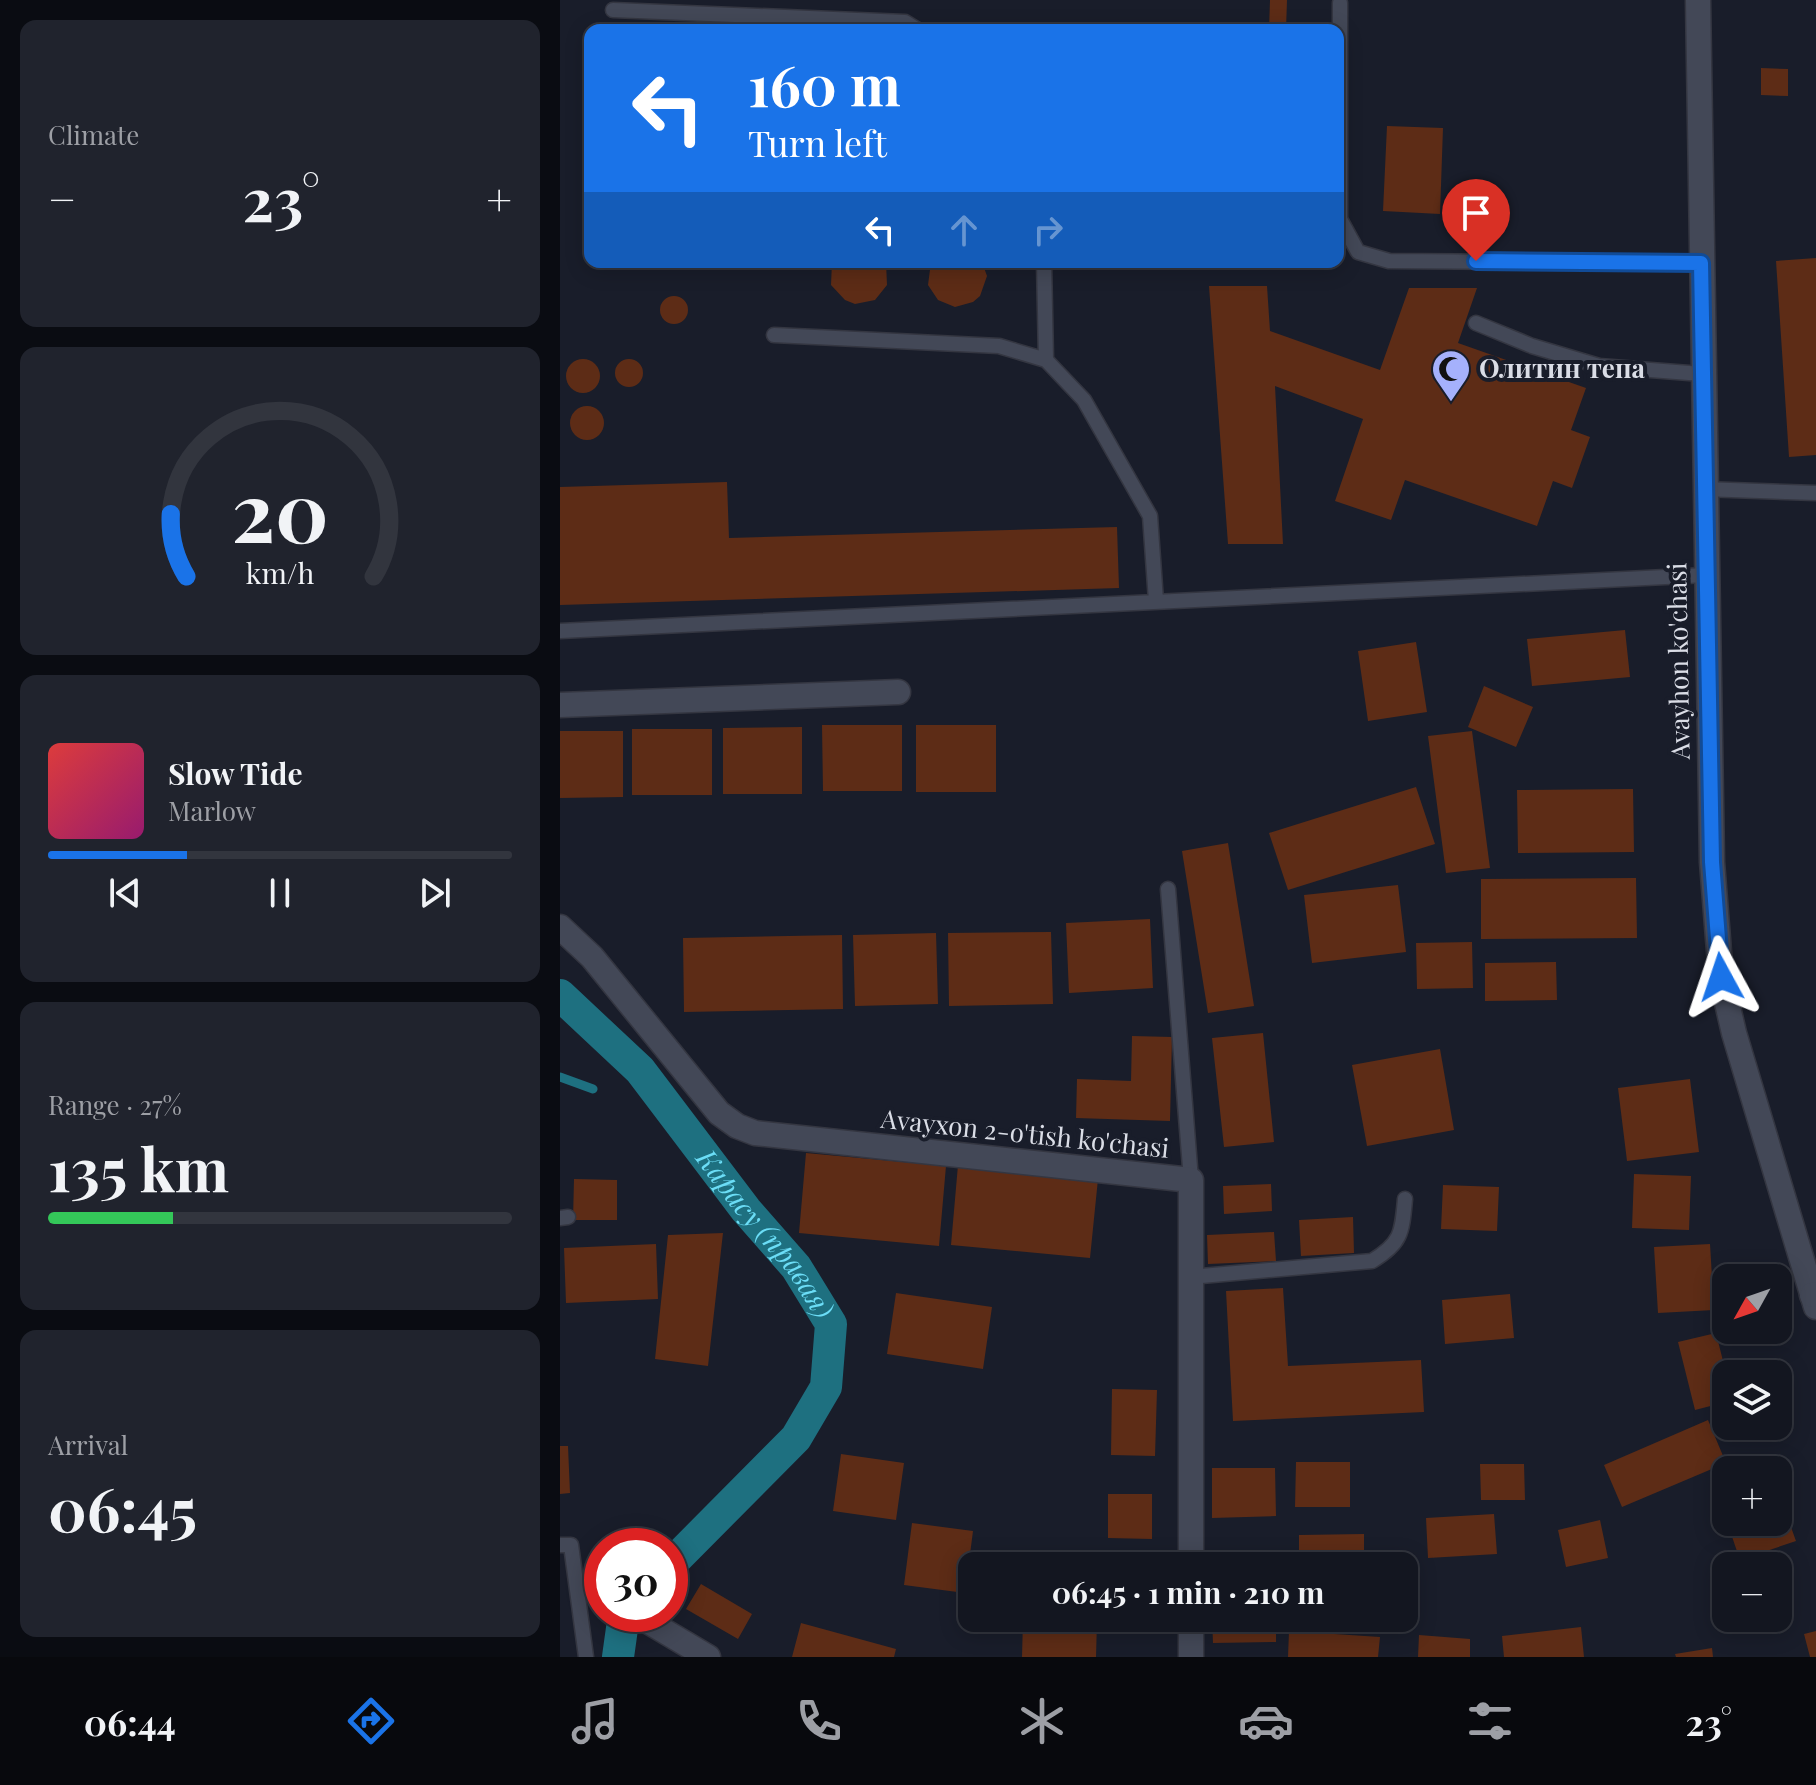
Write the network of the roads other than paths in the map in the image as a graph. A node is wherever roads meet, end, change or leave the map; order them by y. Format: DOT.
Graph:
graph roads {
  1 [pos="1698,0"];
  2 [pos="1340,3"];
  3 [pos="613,10"];
  4 [pos="908,24"];
  5 [pos="1340,24"];
  6 [pos="1344,226"];
  7 [pos="1701,263"];
  8 [pos="1044,268"];
  9 [pos="1476,323"];
  10 [pos="774,335"];
  11 [pos="1046,360"];
  12 [pos="1702,374"];
  13 [pos="1703,489"];
  14 [pos="1816,493"];
  15 [pos="1706,575"];
  16 [pos="1156,601"];
  17 [pos="560,631"];
  18 [pos="898,692"];
  19 [pos="560,705"];
  20 [pos="1168,889"];
  21 [pos="560,927"];
  22 [pos="1191,1180"];
  23 [pos="1405,1199"];
  24 [pos="1190,1277"];
  25 [pos="1815,1298"];
  26 [pos="560,1545"];
  27 [pos="1191,1552"];
  28 [pos="666,1632"];
  29 [pos="1191,1632"];
  30 [pos="586,1657"];
  31 [pos="708,1657"];
  32 [pos="1191,1657"];
  1 -- 7 [label="street, Avayhon ko'chasi"];
  2 -- 5 [label="lane"];
  3 -- 4 [label="lane"];
  6 -- 7 [label="lane"];
  7 -- 12 [label="street, Avayhon ko'chasi"];
  8 -- 11 [label="lane"];
  9 -- 12 [label="lane"];
  10 -- 11 [label="lane"];
  11 -- 16 [label="lane"];
  12 -- 13 [label="street, Avayhon ko'chasi"];
  13 -- 14 [label="lane"];
  13 -- 15 [label="street, Avayhon ko'chasi"];
  15 -- 16 [label="lane"];
  15 -- 25 [label="street, Avayhon ko'chasi"];
  16 -- 17 [label="lane"];
  18 -- 19 [label="street"];
  20 -- 22 [label="lane"];
  21 -- 22 [label="street, Avayxon 2-o'tish ko'chasi"];
  22 -- 24 [label="street, Avayxon 2-o'tish ko'chasi"];
  23 -- 24 [label="lane"];
  24 -- 27 [label="street, Avayxon 2-o'tish ko'chasi"];
  26 -- 30 [label="lane"];
  28 -- 31 [label="street"];
  29 -- 32 [label="street"];
}
